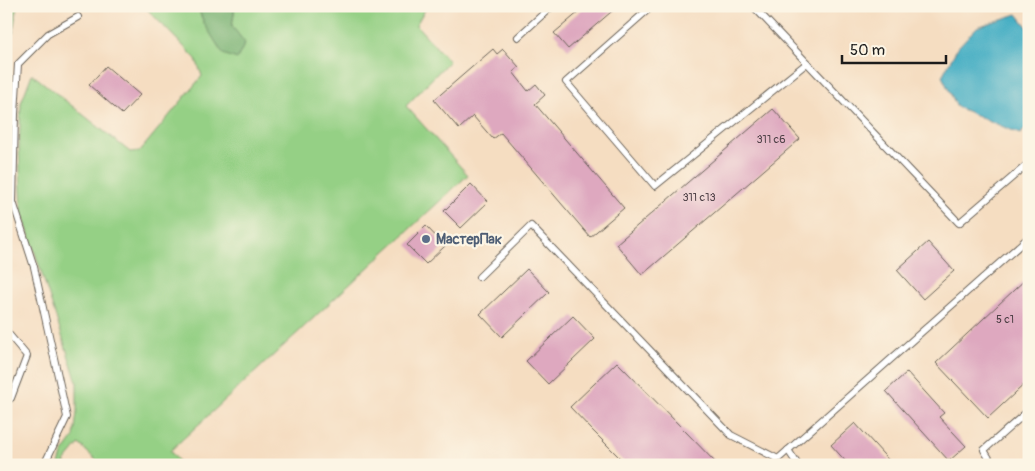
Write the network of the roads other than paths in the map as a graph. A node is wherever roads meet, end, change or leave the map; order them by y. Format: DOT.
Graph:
graph roads {
  1 [pos="552,6"];
  2 [pos="652,6"];
  3 [pos="752,6"];
  4 [pos="78,17"];
  5 [pos="518,37"];
  6 [pos="807,64"];
  7 [pos="1029,163"];
  8 [pos="1029,238"];
  9 [pos="479,278"];
  10 [pos="6,331"];
  11 [pos="6,402"];
  12 [pos="1029,410"];
  13 [pos="788,450"];
  14 [pos="44,465"];
  15 [pos="798,465"];
  16 [pos="993,465"];
  1 -- 5 [label="lane"];
  2 -- 6 [label="lane"];
  3 -- 6 [label="lane"];
  4 -- 14 [label="lane"];
  6 -- 7 [label="lane"];
  8 -- 13 [label="lane"];
  9 -- 13 [label="lane"];
  10 -- 11 [label="lane"];
  12 -- 16 [label="lane"];
  13 -- 15 [label="lane"];
}
